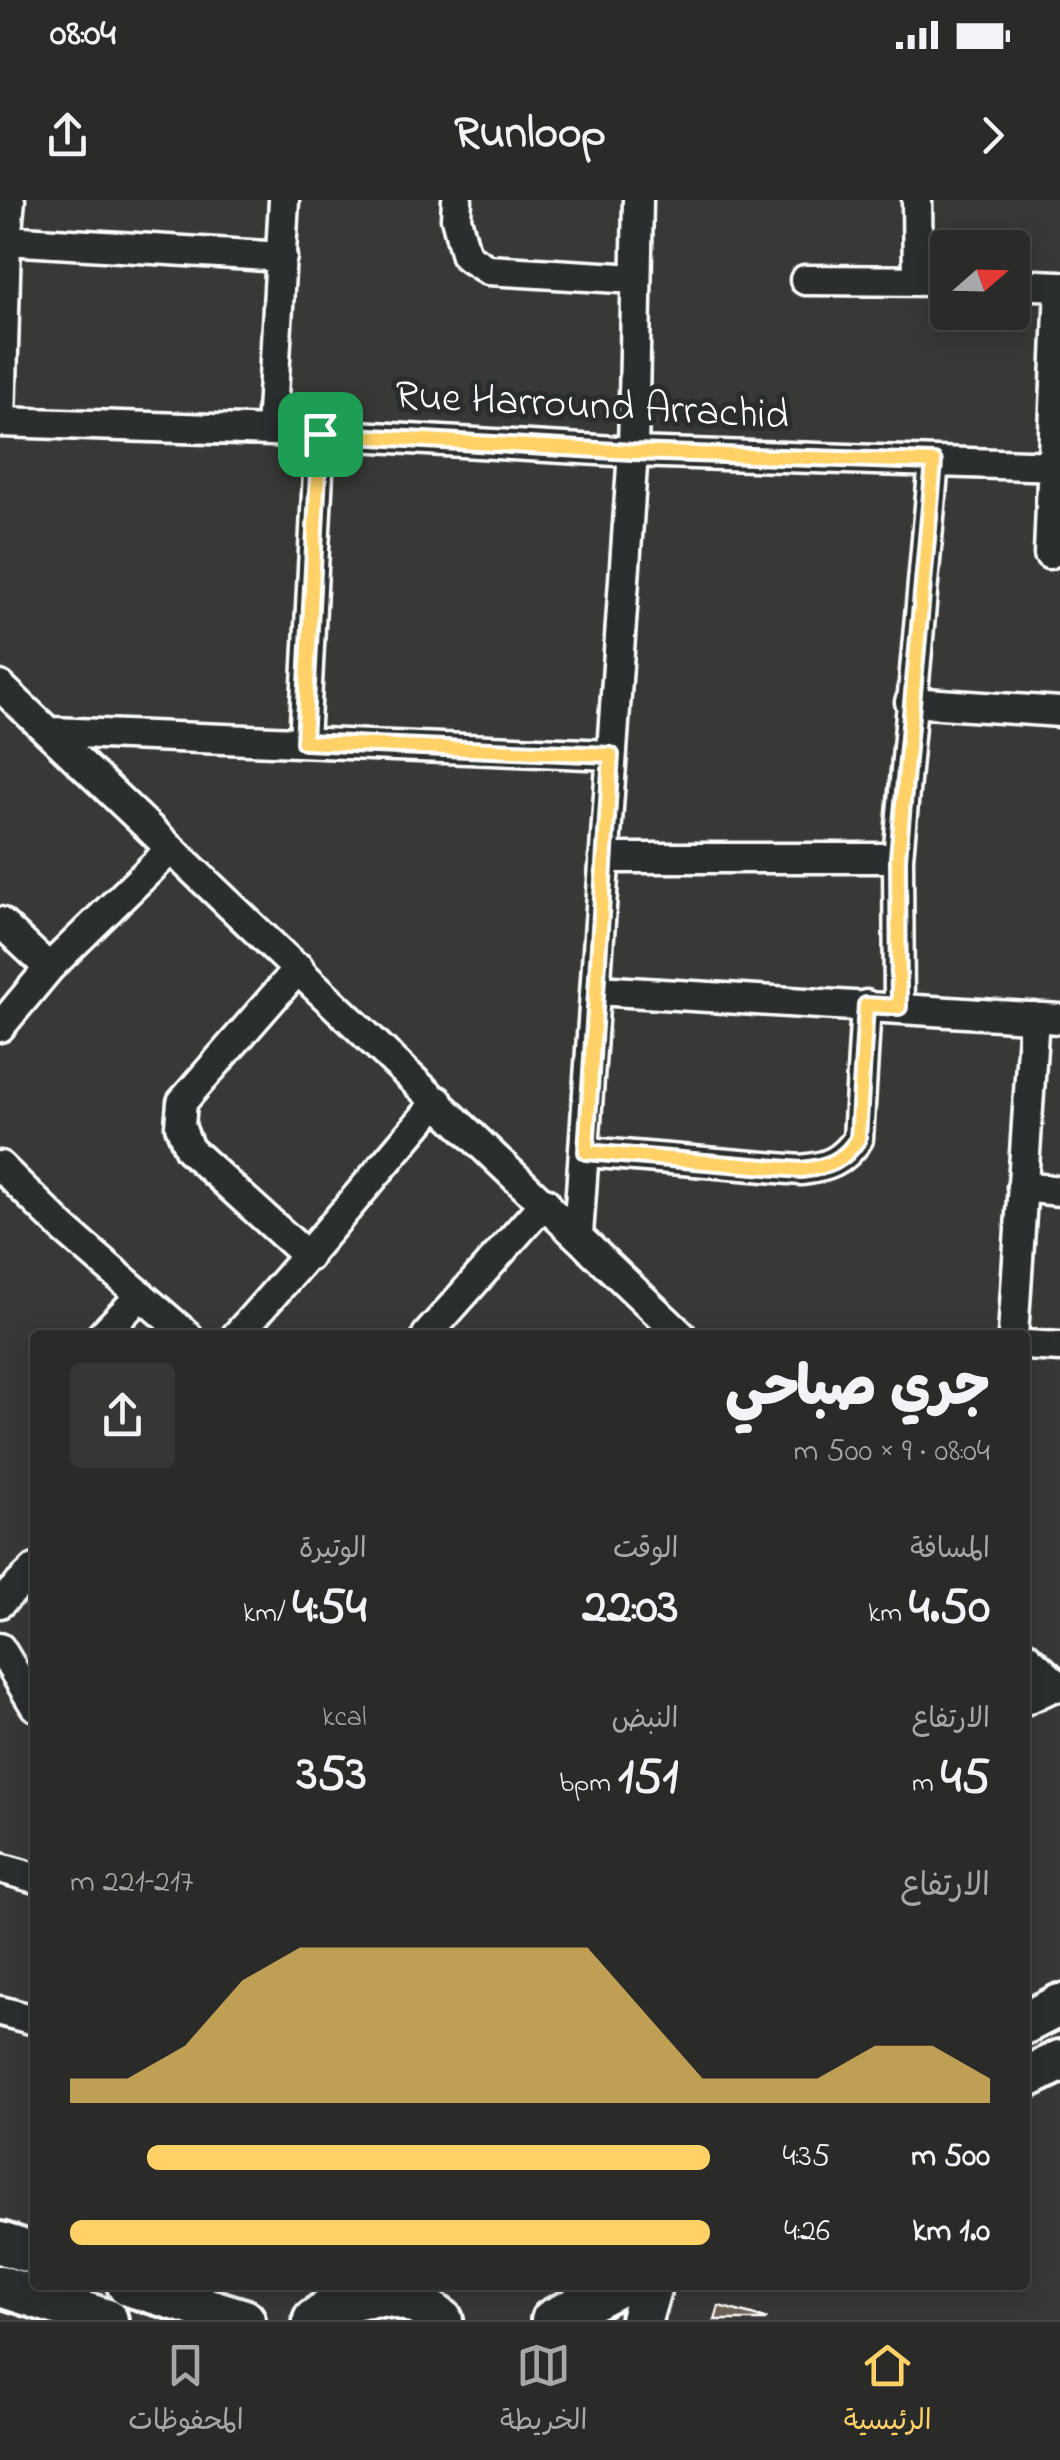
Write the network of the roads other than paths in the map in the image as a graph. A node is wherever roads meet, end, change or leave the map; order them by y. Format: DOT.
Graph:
graph roads {
  1 [pos="10,200"];
  2 [pos="284,200"];
  3 [pos="457,200"];
  4 [pos="638,200"];
  5 [pos="917,200"];
  6 [pos="6,240"];
  7 [pos="282,257"];
  8 [pos="636,279"];
  9 [pos="805,280"];
  10 [pos="918,280"];
  11 [pos="930,280"];
  12 [pos="1030,285"];
  13 [pos="1060,286"];
  14 [pos="1,422"];
  15 [pos="271,431"];
  16 [pos="320,434"];
  17 [pos="633,452"];
  18 [pos="934,462"];
  19 [pos="1057,466"];
  20 [pos="1049,554"];
  21 [pos="0,686"];
  22 [pos="910,702"];
  23 [pos="1060,712"];
  24 [pos="52,732"];
  25 [pos="304,742"];
  26 [pos="611,755"];
  27 [pos="171,849"];
  28 [pos="604,858"];
  29 [pos="898,858"];
  30 [pos="0,922"];
  31 [pos="49,968"];
  32 [pos="298,968"];
  33 [pos="597,990"];
  34 [pos="866,1005"];
  35 [pos="899,1007"];
  36 [pos="1047,1018"];
  37 [pos="0,1027"];
  38 [pos="438,1101"];
  39 [pos="586,1152"];
  40 [pos="0,1166"];
  41 [pos="1022,1187"];
  42 [pos="1060,1192"];
  43 [pos="545,1202"];
  44 [pos="578,1235"];
  45 [pos="308,1257"];
  46 [pos="140,1296"];
  47 [pos="107,1330"];
  48 [pos="181,1330"];
  49 [pos="242,1330"];
  50 [pos="431,1330"];
  51 [pos="676,1330"];
  52 [pos="1014,1330"];
  53 [pos="1030,1345"];
  54 [pos="1060,1347"];
  55 [pos="30,1574"];
  56 [pos="0,1604"];
  57 [pos="0,1648"];
  58 [pos="1030,1660"];
  59 [pos="1059,1686"];
  60 [pos="30,1698"];
  61 [pos="1030,1698"];
  62 [pos="0,1868"];
  63 [pos="30,1877"];
  64 [pos="1060,2005"];
  65 [pos="0,2011"];
  66 [pos="30,2019"];
  67 [pos="1030,2020"];
  68 [pos="1060,2061"];
  69 [pos="1030,2076"];
  70 [pos="0,2243"];
  71 [pos="30,2252"];
  72 [pos="0,2286"];
  73 [pos="164,2290"];
  74 [pos="443,2290"];
  75 [pos="610,2290"];
  76 [pos="649,2290"];
  77 [pos="192,2294"];
  78 [pos="425,2310"];
  79 [pos="107,2320"];
  80 [pos="244,2320"];
  81 [pos="314,2320"];
  82 [pos="552,2320"];
  83 [pos="640,2320"];
  1 -- 6 [label="street"];
  2 -- 7 [label="street"];
  3 -- 8 [label="street"];
  4 -- 8 [label="street"];
  5 -- 10 [label="street"];
  6 -- 7 [label="street"];
  6 -- 14 [label="street"];
  7 -- 15 [label="street"];
  8 -- 17 [label="street"];
  9 -- 10 [label="street"];
  10 -- 11 [label="street"];
  12 -- 13 [label="street"];
  13 -- 19 [label="street"];
  14 -- 15 [label="street, Rue Harround Arrachid"];
  15 -- 16 [label="street, Rue Harround Arrachid"];
  16 -- 17 [label="street, Rue Harround Arrachid"];
  16 -- 25 [label="street"];
  17 -- 18 [label="street, Rue Harround Arrachid"];
  17 -- 26 [label="street"];
  18 -- 19 [label="street, Rue Harround Arrachid"];
  18 -- 22 [label="street"];
  19 -- 20 [label="street"];
  21 -- 24 [label="street"];
  22 -- 23 [label="street"];
  22 -- 29 [label="street"];
  24 -- 25 [label="street"];
  24 -- 27 [label="street"];
  25 -- 26 [label="street"];
  26 -- 28 [label="street"];
  27 -- 31 [label="street"];
  27 -- 32 [label="street"];
  28 -- 29 [label="street"];
  28 -- 33 [label="street"];
  29 -- 35 [label="street"];
  30 -- 31 [label="street"];
  31 -- 37 [label="street"];
  32 -- 38 [label="street"];
  32 -- 45 [label="street"];
  33 -- 34 [label="street"];
  33 -- 39 [label="street"];
  34 -- 35 [label="street"];
  34 -- 39 [label="street"];
  35 -- 36 [label="street"];
  36 -- 41 [label="street"];
  38 -- 43 [label="street"];
  38 -- 45 [label="street"];
  39 -- 44 [label="street"];
  40 -- 46 [label="street"];
  41 -- 42 [label="street"];
  41 -- 52 [label="street"];
  43 -- 44 [label="street"];
  43 -- 50 [label="street"];
  44 -- 51 [label="street"];
  45 -- 49 [label="street"];
  46 -- 47 [label="street"];
  46 -- 48 [label="street"];
  53 -- 54 [label="street"];
  55 -- 56 [label="street"];
  57 -- 60 [label="street"];
  58 -- 59 [label="street"];
  59 -- 61 [label="street"];
  62 -- 63 [label="street"];
  64 -- 67 [label="main road"];
  65 -- 66 [label="street"];
  68 -- 69 [label="main road"];
  70 -- 71 [label="main road"];
  72 -- 79 [label="main road"];
  73 -- 77 [label="main road"];
  74 -- 78 [label="main road"];
  75 -- 82 [label="main road"];
  76 -- 83 [label="main road"];
  77 -- 80 [label="main road"];
  78 -- 81 [label="main road"];
}
